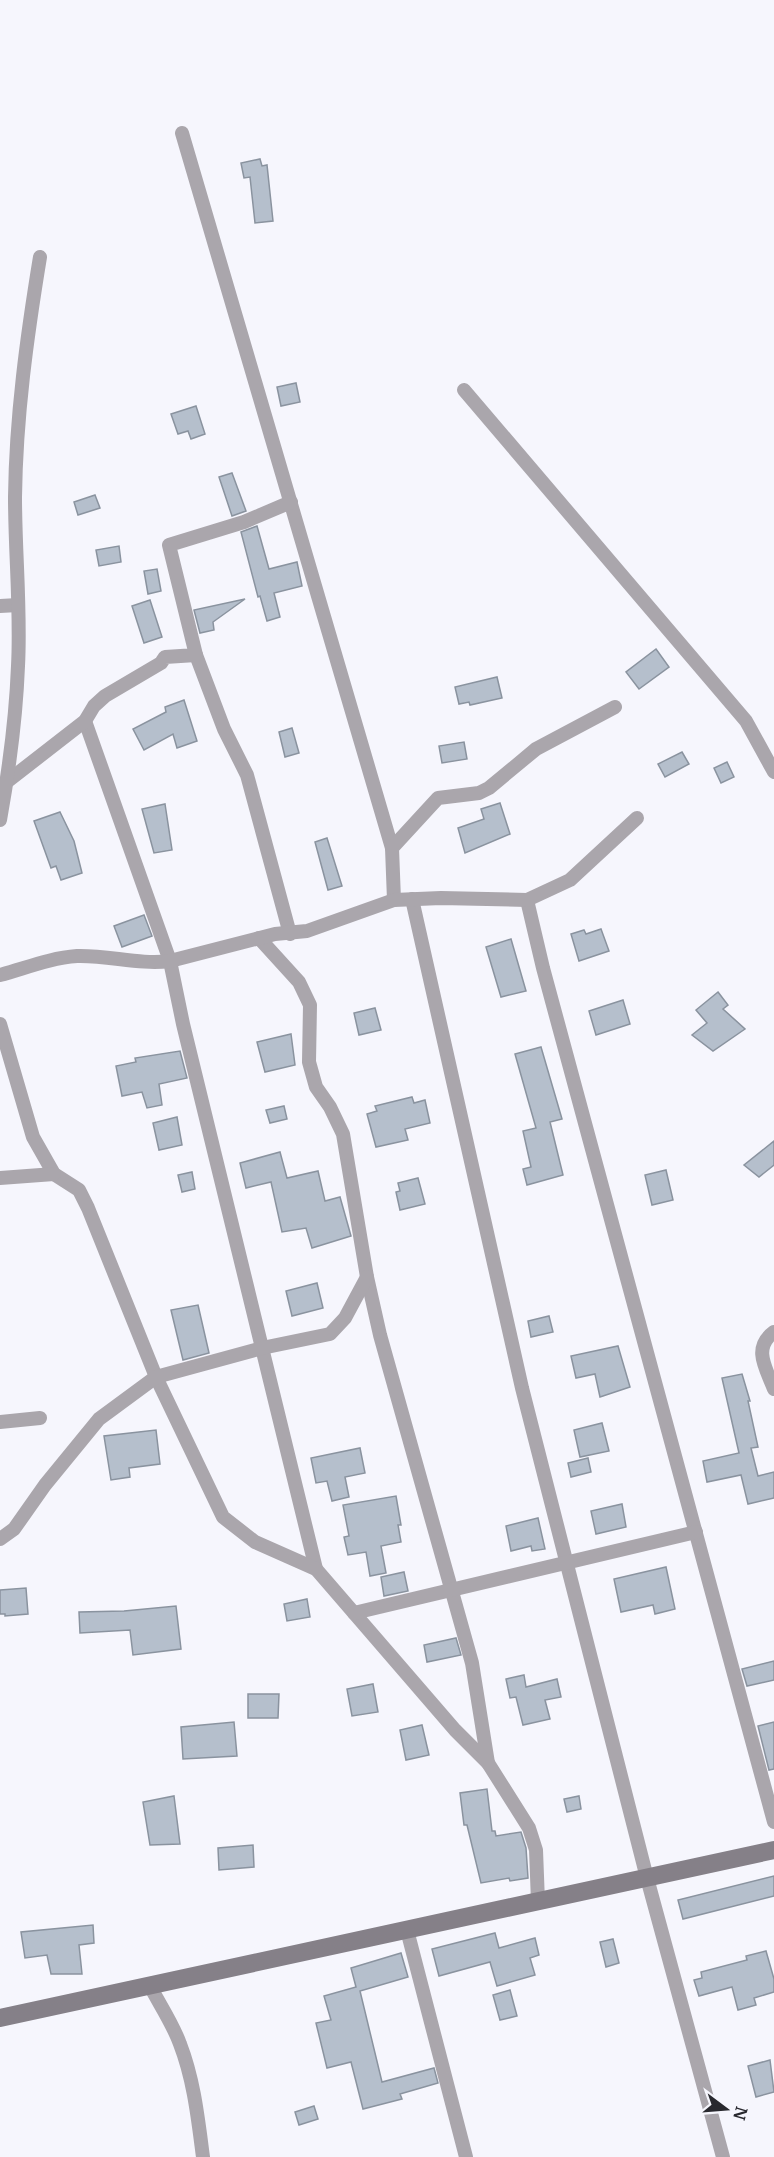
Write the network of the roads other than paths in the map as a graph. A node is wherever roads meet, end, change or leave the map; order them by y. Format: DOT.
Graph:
graph roads {
  1 [pos="182,133"];
  2 [pos="40,256"];
  3 [pos="464,390"];
  4 [pos="291,502"];
  5 [pos="18,605"];
  6 [pos="0,606"];
  7 [pos="196,655"];
  8 [pos="615,707"];
  9 [pos="85,721"];
  10 [pos="774,772"];
  11 [pos="4,784"];
  12 [pos="637,818"];
  13 [pos="0,820"];
  14 [pos="392,848"];
  15 [pos="412,899"];
  16 [pos="394,900"];
  17 [pos="527,900"];
  18 [pos="290,934"];
  19 [pos="259,938"];
  20 [pos="170,961"];
  21 [pos="0,975"];
  22 [pos="0,1024"];
  23 [pos="54,1174"];
  24 [pos="0,1178"];
  25 [pos="367,1277"];
  26 [pos="774,1332"];
  27 [pos="262,1348"];
  28 [pos="156,1377"];
  29 [pos="774,1389"];
  30 [pos="40,1418"];
  31 [pos="0,1422"];
  32 [pos="696,1532"];
  33 [pos="0,1539"];
  34 [pos="566,1563"];
  35 [pos="316,1569"];
  36 [pos="452,1590"];
  37 [pos="354,1613"];
  38 [pos="488,1763"];
  39 [pos="774,1821"];
  40 [pos="774,1850"];
  41 [pos="647,1878"];
  42 [pos="538,1902"];
  43 [pos="407,1930"];
  44 [pos="150,1986"];
  45 [pos="0,2018"];
  46 [pos="202,2157"];
  47 [pos="466,2157"];
  48 [pos="723,2157"];
  1 -- 4 [label="street"];
  2 -- 5 [label="street"];
  3 -- 10 [label="street"];
  4 -- 7 [label="street"];
  4 -- 14 [label="street"];
  5 -- 6 [label="street"];
  5 -- 11 [label="street"];
  7 -- 9 [label="street"];
  7 -- 18 [label="street"];
  8 -- 14 [label="street"];
  9 -- 11 [label="street"];
  9 -- 20 [label="street"];
  11 -- 13 [label="street"];
  12 -- 17 [label="street"];
  14 -- 16 [label="street"];
  15 -- 16 [label="street"];
  15 -- 17 [label="street"];
  15 -- 34 [label="street"];
  16 -- 18 [label="street"];
  17 -- 32 [label="street"];
  18 -- 19 [label="street"];
  19 -- 20 [label="street"];
  19 -- 25 [label="street"];
  20 -- 21 [label="street"];
  20 -- 27 [label="street"];
  22 -- 23 [label="street"];
  23 -- 24 [label="street"];
  23 -- 28 [label="street"];
  25 -- 27 [label="street"];
  25 -- 36 [label="street"];
  26 -- 29 [label="street"];
  27 -- 28 [label="street"];
  27 -- 35 [label="street"];
  28 -- 33 [label="street"];
  28 -- 35 [label="street"];
  30 -- 31 [label="street"];
  32 -- 34 [label="street"];
  32 -- 39 [label="street"];
  34 -- 36 [label="street"];
  34 -- 41 [label="street"];
  35 -- 37 [label="street"];
  36 -- 37 [label="street"];
  36 -- 38 [label="street"];
  37 -- 38 [label="street"];
  38 -- 42 [label="street"];
  40 -- 41 [label="street"];
  41 -- 42 [label="street"];
  41 -- 48 [label="street"];
  42 -- 43 [label="street"];
  43 -- 44 [label="street"];
  43 -- 47 [label="street"];
  44 -- 45 [label="street"];
  44 -- 46 [label="street"];
}
